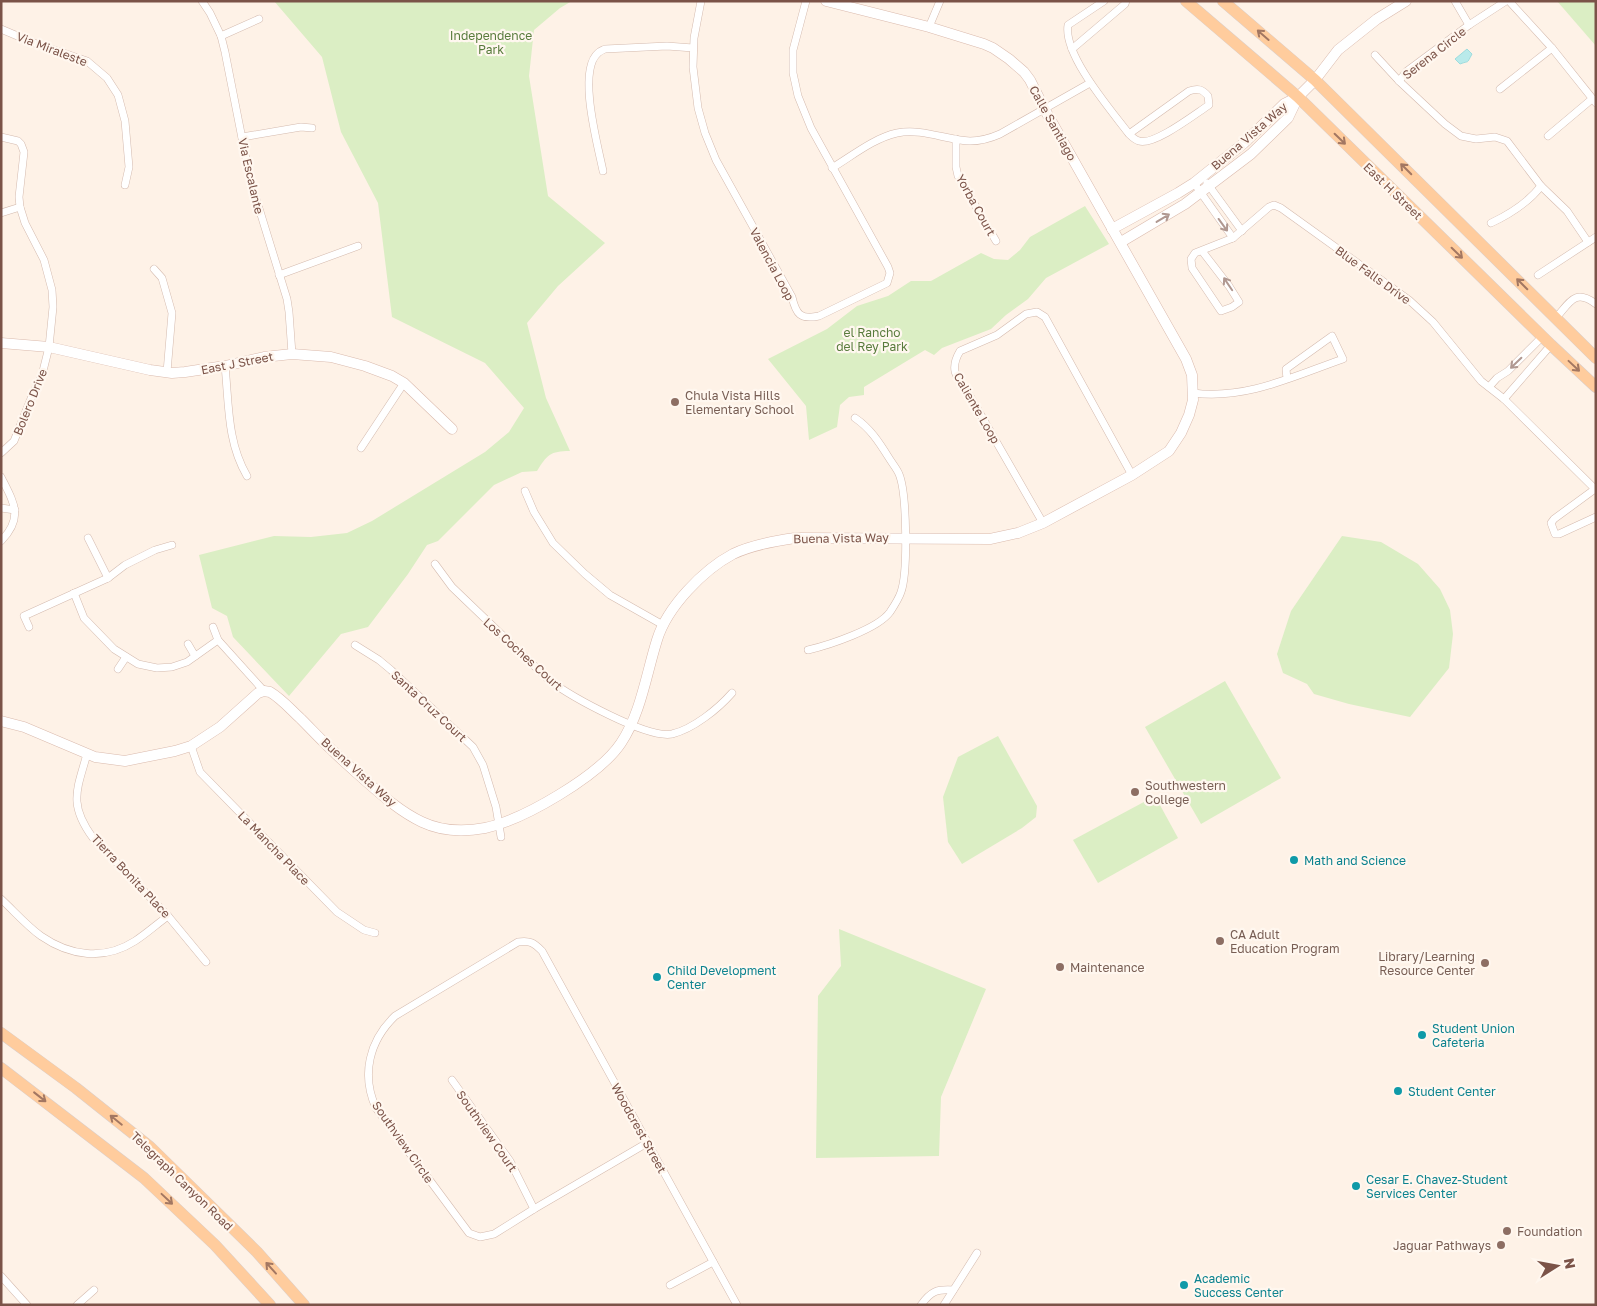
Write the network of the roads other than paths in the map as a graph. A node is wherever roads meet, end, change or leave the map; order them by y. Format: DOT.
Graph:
graph roads {
  1 [pos="202,1"];
  2 [pos="701,1"];
  3 [pos="806,1"];
  4 [pos="826,1"];
  5 [pos="940,1"];
  6 [pos="1104,1"];
  7 [pos="1126,1"];
  8 [pos="1186,1"];
  9 [pos="1223,1"];
  10 [pos="1406,1"];
  11 [pos="1455,1"];
  12 [pos="1507,1"];
  13 [pos="259,19"];
  14 [pos="1469,25"];
  15 [pos="929,27"];
  16 [pos="1,29"];
  17 [pos="221,36"];
  18 [pos="693,48"];
  19 [pos="1552,48"];
  20 [pos="1072,49"];
  21 [pos="1375,55"];
  22 [pos="1315,80"];
  23 [pos="1399,81"];
  24 [pos="1090,83"];
  25 [pos="1500,89"];
  26 [pos="1298,97"];
  27 [pos="1594,101"];
  28 [pos="1045,110"];
  29 [pos="312,128"];
  30 [pos="1129,134"];
  31 [pos="1,136"];
  32 [pos="1548,136"];
  33 [pos="242,137"];
  34 [pos="956,139"];
  35 [pos="832,168"];
  36 [pos="602,171"];
  37 [pos="1202,176"];
  38 [pos="1194,183"];
  39 [pos="126,186"];
  40 [pos="1210,186"];
  41 [pos="1541,186"];
  42 [pos="1201,194"];
  43 [pos="20,207"];
  44 [pos="1,213"];
  45 [pos="1491,223"];
  46 [pos="1112,229"];
  47 [pos="1242,231"];
  48 [pos="1596,237"];
  49 [pos="1233,238"];
  50 [pos="996,241"];
  51 [pos="1121,242"];
  52 [pos="1588,242"];
  53 [pos="358,246"];
  54 [pos="1202,251"];
  55 [pos="154,269"];
  56 [pos="279,274"];
  57 [pos="1538,274"];
  58 [pos="1596,304"];
  59 [pos="1556,318"];
  60 [pos="1542,336"];
  61 [pos="1,343"];
  62 [pos="1551,346"];
  63 [pos="49,347"];
  64 [pos="292,354"];
  65 [pos="1596,358"];
  66 [pos="225,366"];
  67 [pos="167,372"];
  68 [pos="1286,379"];
  69 [pos="404,383"];
  70 [pos="1489,387"];
  71 [pos="1596,387"];
  72 [pos="1193,393"];
  73 [pos="1504,400"];
  74 [pos="855,418"];
  75 [pos="452,430"];
  76 [pos="361,448"];
  77 [pos="1,453"];
  78 [pos="1132,475"];
  79 [pos="247,476"];
  80 [pos="1,477"];
  81 [pos="1595,489"];
  82 [pos="525,491"];
  83 [pos="1,508"];
  84 [pos="15,510"];
  85 [pos="1596,517"];
  86 [pos="1042,523"];
  87 [pos="88,538"];
  88 [pos="905,538"];
  89 [pos="1,541"];
  90 [pos="172,545"];
  91 [pos="435,564"];
  92 [pos="108,578"];
  93 [pos="74,593"];
  94 [pos="663,625"];
  95 [pos="29,627"];
  96 [pos="214,627"];
  97 [pos="218,640"];
  98 [pos="188,644"];
  99 [pos="355,645"];
  100 [pos="808,650"];
  101 [pos="126,656"];
  102 [pos="195,656"];
  103 [pos="118,669"];
  104 [pos="264,691"];
  105 [pos="732,693"];
  106 [pos="1,722"];
  107 [pos="631,724"];
  108 [pos="191,746"];
  109 [pos="86,754"];
  110 [pos="500,824"];
  111 [pos="501,837"];
  112 [pos="1,899"];
  113 [pos="168,916"];
  114 [pos="375,933"];
  115 [pos="542,951"];
  116 [pos="206,962"];
  117 [pos="1,1033"];
  118 [pos="1,1068"];
  119 [pos="452,1080"];
  120 [pos="647,1143"];
  121 [pos="534,1209"];
  122 [pos="977,1253"];
  123 [pos="713,1262"];
  124 [pos="1,1276"];
  125 [pos="670,1285"];
  126 [pos="94,1290"];
  127 [pos="953,1290"];
  128 [pos="27,1305"];
  129 [pos="77,1305"];
  130 [pos="270,1305"];
  131 [pos="304,1305"];
  132 [pos="737,1305"];
  133 [pos="921,1305"];
  134 [pos="944,1305"];
  1 -- 17 [label="street, Via Escalante"];
  2 -- 18 [label="street, Valencia Loop"];
  3 -- 35 [label="street, Valencia Loop"];
  4 -- 15 [label="street, Calle Santiago"];
  5 -- 15 [label="street"];
  6 -- 20 [label="street"];
  7 -- 20 [label="street"];
  8 -- 26 [label="main road, East H Street"];
  22 -- 9 [label="main road, East H Street, one-way"];
  10 -- 22 [label="street, Buena Vista Way"];
  11 -- 14 [label="street, Serena Circle"];
  12 -- 14 [label="street, Serena Circle"];
  12 -- 19 [label="street, Serena Circle"];
  13 -- 17 [label="street"];
  14 -- 23 [label="street, Serena Circle"];
  15 -- 28 [label="street, Calle Santiago"];
  16 -- 39 [label="street, Via Miraleste"];
  17 -- 33 [label="street, Via Escalante"];
  18 -- 35 [label="street, Valencia Loop"];
  18 -- 36 [label="street"];
  19 -- 25 [label="street"];
  19 -- 27 [label="street, Serena Circle"];
  20 -- 24 [label="street"];
  21 -- 23 [label="street, Serena Circle"];
  22 -- 26 [label="street, Buena Vista Way"];
  59 -- 22 [label="main road, East H Street, one-way"];
  23 -- 41 [label="street, Serena Circle"];
  24 -- 28 [label="street"];
  24 -- 30 [label="street"];
  26 -- 37 [label="street, Buena Vista Way"];
  26 -- 40 [label="street, Buena Vista Way"];
  26 -- 60 [label="main road, East H Street, one-way"];
  27 -- 32 [label="street, Serena Circle"];
  28 -- 34 [label="street"];
  28 -- 46 [label="street, Calle Santiago"];
  29 -- 33 [label="street"];
  30 -- 30 [label="street"];
  31 -- 43 [label="street"];
  33 -- 56 [label="street, Via Escalante"];
  34 -- 35 [label="street"];
  34 -- 50 [label="street, Yorba Court"];
  37 -- 38 [label="street, Buena Vista Way"];
  37 -- 40 [label="street"];
  38 -- 42 [label="street"];
  38 -- 46 [label="street, Buena Vista Way"];
  40 -- 42 [label="street, Buena Vista Way"];
  40 -- 47 [label="street"];
  41 -- 45 [label="street"];
  41 -- 52 [label="street, Serena Circle"];
  42 -- 49 [label="street, one-way"];
  51 -- 42 [label="street, Buena Vista Way, one-way"];
  43 -- 44 [label="street"];
  43 -- 63 [label="street, Bolero Drive"];
  46 -- 51 [label="street, Buena Vista Way"];
  47 -- 49 [label="street, Blue Falls Drive"];
  47 -- 70 [label="street, Blue Falls Drive"];
  48 -- 52 [label="street"];
  49 -- 54 [label="street, Blue Falls Drive"];
  51 -- 72 [label="street, Buena Vista Way"];
  52 -- 57 [label="street"];
  53 -- 56 [label="street"];
  54 -- 54 [label="street, one-way"];
  55 -- 67 [label="street"];
  56 -- 64 [label="street, Via Escalante"];
  58 -- 59 [label="street"];
  59 -- 65 [label="main road, East H Street"];
  60 -- 62 [label="main road, East H Street"];
  60 -- 70 [label="street, one-way"];
  61 -- 63 [label="street, East J Street"];
  62 -- 71 [label="main road, East H Street, one-way"];
  62 -- 73 [label="street"];
  63 -- 67 [label="street, East J Street"];
  63 -- 77 [label="street, Bolero Drive"];
  64 -- 66 [label="street, East J Street"];
  64 -- 69 [label="street, East J Street"];
  66 -- 67 [label="street, East J Street"];
  66 -- 79 [label="street"];
  68 -- 68 [label="street"];
  68 -- 72 [label="street"];
  69 -- 75 [label="street, East J Street"];
  69 -- 76 [label="street"];
  70 -- 73 [label="street, Blue Falls Drive"];
  72 -- 78 [label="street, Buena Vista Way"];
  73 -- 81 [label="street, Blue Falls Drive"];
  74 -- 88 [label="street"];
  78 -- 86 [label="street, Buena Vista Way"];
  78 -- 86 [label="street, Caliente Loop"];
  80 -- 84 [label="street"];
  81 -- 85 [label="street"];
  82 -- 94 [label="street"];
  83 -- 84 [label="street"];
  84 -- 89 [label="street"];
  86 -- 88 [label="street, Buena Vista Way"];
  87 -- 92 [label="street"];
  88 -- 94 [label="street, Buena Vista Way"];
  88 -- 100 [label="street"];
  90 -- 92 [label="street"];
  91 -- 107 [label="street, Los Coches Court"];
  92 -- 93 [label="street"];
  93 -- 95 [label="street"];
  93 -- 101 [label="street"];
  94 -- 107 [label="street, Buena Vista Way"];
  96 -- 97 [label="street"];
  97 -- 102 [label="street"];
  97 -- 104 [label="street"];
  98 -- 102 [label="street"];
  99 -- 110 [label="street, Santa Cruz Court"];
  101 -- 102 [label="street"];
  101 -- 103 [label="street"];
  104 -- 108 [label="street"];
  104 -- 110 [label="street, Buena Vista Way"];
  105 -- 107 [label="street, Los Coches Court"];
  106 -- 109 [label="street"];
  107 -- 110 [label="street, Buena Vista Way"];
  108 -- 109 [label="street"];
  108 -- 114 [label="street, La Mancha Place"];
  109 -- 113 [label="street, Tierra Bonita Place"];
  110 -- 111 [label="street, Santa Cruz Court"];
  112 -- 113 [label="street"];
  113 -- 116 [label="street, Tierra Bonita Place"];
  115 -- 120 [label="street, Woodcrest Street"];
  115 -- 121 [label="street, Southview Circle"];
  131 -- 117 [label="main road, Telegraph Canyon Road, one-way"];
  118 -- 130 [label="main road, Telegraph Canyon Road, one-way"];
  119 -- 121 [label="street, Southview Court"];
  120 -- 121 [label="street, Southview Circle"];
  120 -- 123 [label="street, Woodcrest Street"];
  122 -- 127 [label="street"];
  123 -- 125 [label="street"];
  123 -- 132 [label="street, Woodcrest Street"];
  124 -- 128 [label="street"];
  126 -- 129 [label="street"];
  127 -- 133 [label="street"];
  127 -- 134 [label="street"];
}
